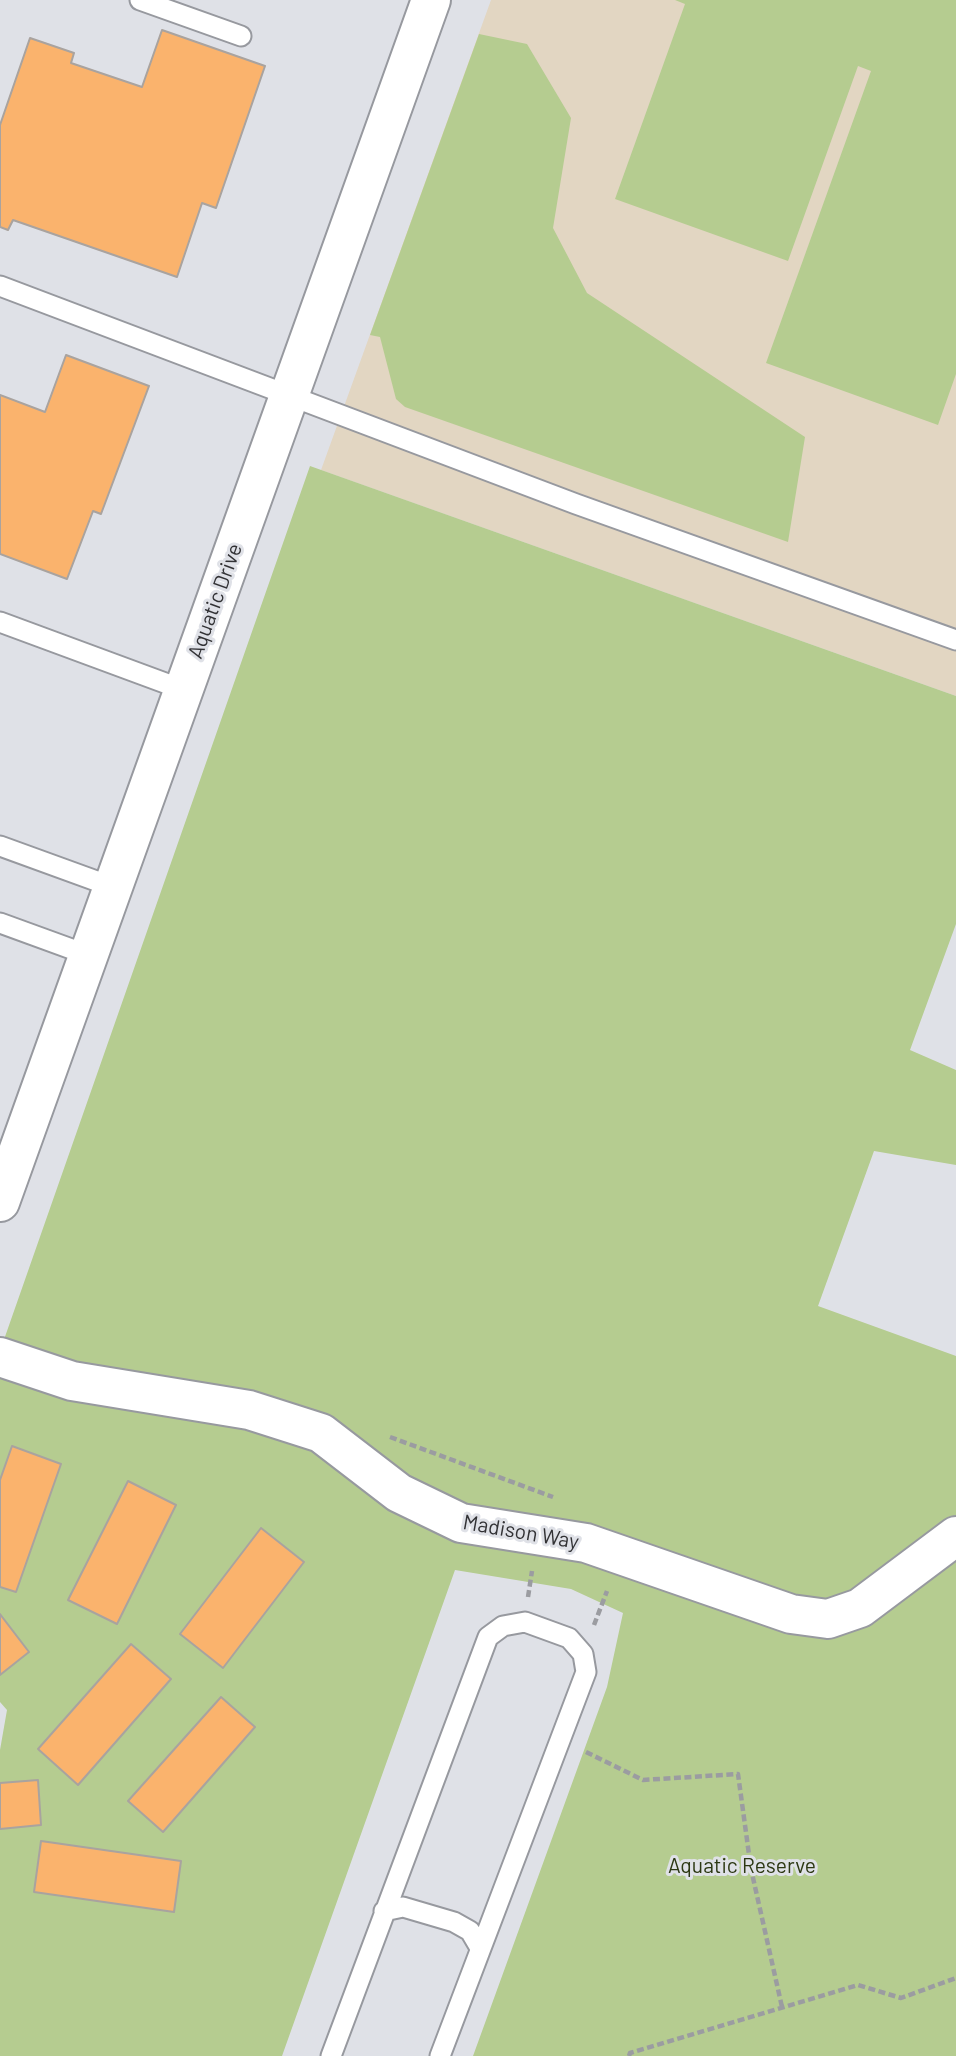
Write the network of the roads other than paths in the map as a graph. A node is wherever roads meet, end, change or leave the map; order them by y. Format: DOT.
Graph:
graph roads {
  1 [pos="140,0"];
  2 [pos="431,0"];
  3 [pos="241,36"];
  4 [pos="0,286"];
  5 [pos="289,394"];
  6 [pos="0,622"];
  7 [pos="956,640"];
  8 [pos="184,690"];
  9 [pos="0,846"];
  10 [pos="113,887"];
  11 [pos="0,923"];
  12 [pos="88,956"];
  13 [pos="0,1202"];
  14 [pos="0,1357"];
  15 [pos="956,1536"];
  16 [pos="384,1911"];
  17 [pos="480,1948"];
  18 [pos="331,2056"];
  19 [pos="440,2056"];
  1 -- 3 [label="lane"];
  2 -- 5 [label="street, Aquatic Drive"];
  4 -- 5 [label="lane"];
  5 -- 7 [label="lane"];
  5 -- 8 [label="street, Aquatic Drive"];
  6 -- 8 [label="lane"];
  8 -- 10 [label="street, Aquatic Drive"];
  9 -- 10 [label="lane"];
  10 -- 12 [label="street, Aquatic Drive"];
  11 -- 12 [label="lane"];
  12 -- 13 [label="street, Aquatic Drive"];
  14 -- 15 [label="street, Madison Way"];
  16 -- 17 [label="lane"];
  16 -- 17 [label="lane"];
  16 -- 18 [label="lane"];
  17 -- 19 [label="lane"];
}
